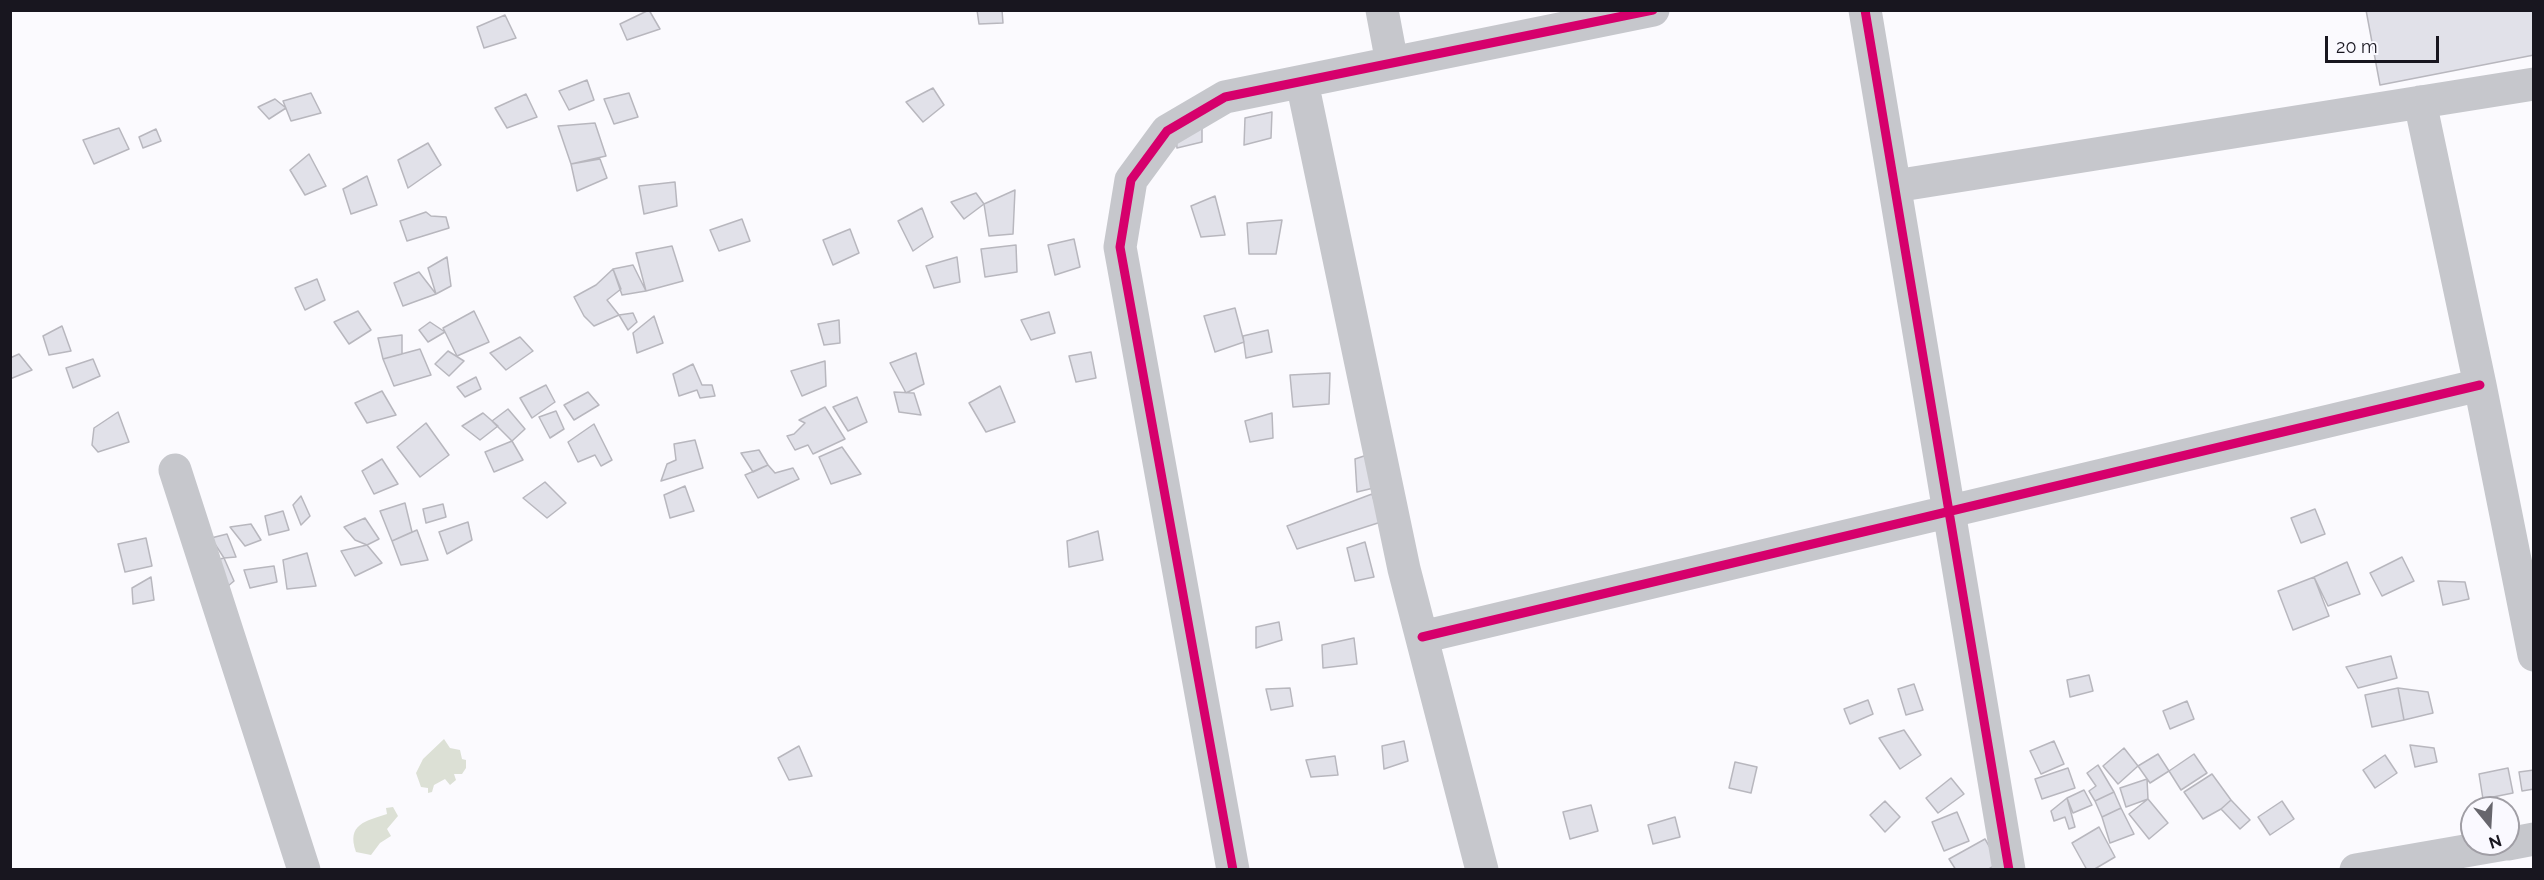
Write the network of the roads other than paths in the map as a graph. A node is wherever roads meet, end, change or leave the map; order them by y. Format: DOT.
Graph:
graph roads {
  1 [pos="1382,10"];
  2 [pos="1653,10"];
  3 [pos="1865,10"];
  4 [pos="1392,63"];
  5 [pos="1302,82"];
  6 [pos="2534,84"];
  7 [pos="2420,102"];
  8 [pos="1895,186"];
  9 [pos="2480,385"];
  10 [pos="175,470"];
  11 [pos="1949,511"];
  12 [pos="1422,637"];
  13 [pos="2534,656"];
  14 [pos="2460,852"];
  15 [pos="304,870"];
  16 [pos="1233,870"];
  17 [pos="1482,870"];
  18 [pos="2009,870"];
  19 [pos="2356,870"];
  1 -- 4 [label="street"];
  2 -- 4 [label="street"];
  3 -- 8 [label="street"];
  4 -- 5 [label="street"];
  5 -- 12 [label="street"];
  5 -- 16 [label="street"];
  6 -- 7 [label="street"];
  7 -- 8 [label="street"];
  7 -- 9 [label="street"];
  8 -- 11 [label="street"];
  9 -- 11 [label="street"];
  9 -- 13 [label="street"];
  10 -- 15 [label="street"];
  11 -- 12 [label="street"];
  11 -- 18 [label="street"];
  12 -- 17 [label="street"];
  14 -- 19 [label="street"];
}
